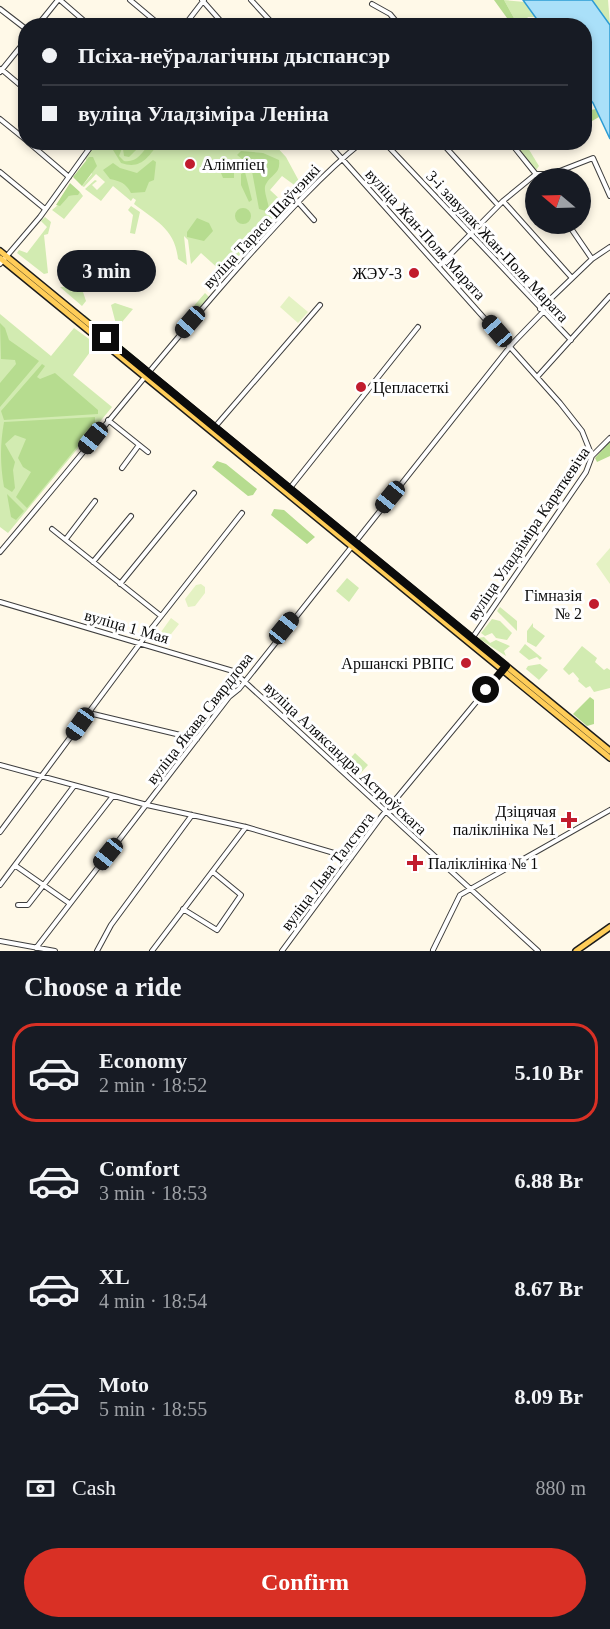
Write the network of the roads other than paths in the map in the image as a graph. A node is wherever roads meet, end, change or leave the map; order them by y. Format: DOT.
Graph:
graph roads {
  1 [pos="59,0"];
  2 [pos="130,0"];
  3 [pos="203,0"];
  4 [pos="251,0"];
  5 [pos="372,4"];
  6 [pos="0,9"];
  7 [pos="44,18"];
  8 [pos="80,18"];
  9 [pos="151,18"];
  10 [pos="190,18"];
  11 [pos="218,18"];
  12 [pos="268,18"];
  13 [pos="393,18"];
  14 [pos="18,23"];
  15 [pos="18,49"];
  16 [pos="0,70"];
  17 [pos="18,84"];
  18 [pos="0,119"];
  19 [pos="18,134"];
  20 [pos="38,150"];
  21 [pos="87,150"];
  22 [pos="334,150"];
  23 [pos="353,150"];
  24 [pos="391,150"];
  25 [pos="448,150"];
  26 [pos="516,150"];
  27 [pos="342,159"];
  28 [pos="531,168"];
  29 [pos="567,168"];
  30 [pos="0,172"];
  31 [pos="69,177"];
  32 [pos="525,185"];
  33 [pos="610,196"];
  34 [pos="503,201"];
  35 [pos="298,202"];
  36 [pos="498,205"];
  37 [pos="45,209"];
  38 [pos="314,220"];
  39 [pos="575,234"];
  40 [pos="470,236"];
  41 [pos="610,247"];
  42 [pos="0,251"];
  43 [pos="592,259"];
  44 [pos="2,260"];
  45 [pos="439,266"];
  46 [pos="572,278"];
  47 [pos="610,296"];
  48 [pos="320,305"];
  49 [pos="542,310"];
  50 [pos="418,327"];
  51 [pos="571,340"];
  52 [pos="511,347"];
  53 [pos="145,374"];
  54 [pos="537,376"];
  55 [pos="108,420"];
  56 [pos="213,429"];
  57 [pos="610,438"];
  58 [pos="139,445"];
  59 [pos="148,452"];
  60 [pos="592,456"];
  61 [pos="122,468"];
  62 [pos="290,488"];
  63 [pos="194,493"];
  64 [pos="94,501"];
  65 [pos="242,513"];
  66 [pos="131,516"];
  67 [pos="52,529"];
  68 [pos="66,539"];
  69 [pos="353,544"];
  70 [pos="0,552"];
  71 [pos="93,562"];
  72 [pos="120,584"];
  73 [pos="0,602"];
  74 [pos="161,616"];
  75 [pos="470,640"];
  76 [pos="141,642"];
  77 [pos="504,668"];
  78 [pos="244,680"];
  79 [pos="89,713"];
  80 [pos="197,739"];
  81 [pos="610,751"];
  82 [pos="610,758"];
  83 [pos="0,765"];
  84 [pos="42,778"];
  85 [pos="74,786"];
  86 [pos="113,796"];
  87 [pos="147,805"];
  88 [pos="610,810"];
  89 [pos="386,811"];
  90 [pos="192,815"];
  91 [pos="246,827"];
  92 [pos="0,832"];
  93 [pos="351,858"];
  94 [pos="16,866"];
  95 [pos="213,872"];
  96 [pos="0,885"];
  97 [pos="44,885"];
  98 [pos="470,888"];
  99 [pos="69,903"];
  100 [pos="18,905"];
  101 [pos="183,909"];
  102 [pos="610,927"];
  103 [pos="0,941"];
  104 [pos="36,948"];
  105 [pos="433,950"];
  106 [pos="55,951"];
  107 [pos="97,951"];
  108 [pos="152,951"];
  109 [pos="282,951"];
  110 [pos="538,951"];
  111 [pos="576,951"];
  1 -- 7 [label="street"];
  1 -- 8 [label="street"];
  2 -- 9 [label="street"];
  3 -- 10 [label="street"];
  3 -- 11 [label="street"];
  4 -- 12 [label="street"];
  5 -- 13 [label="street"];
  6 -- 14 [label="street"];
  15 -- 16 [label="street"];
  16 -- 17 [label="street"];
  18 -- 19 [label="street"];
  20 -- 31 [label="street"];
  21 -- 31 [label="street"];
  22 -- 27 [label="street, вуліца Жан-Поля Марата"];
  23 -- 27 [label="street, вуліца Тараса Шаўчэнкі"];
  24 -- 40 [label="street, 3-і завулак Жан-Поля Марата"];
  25 -- 36 [label="street"];
  26 -- 28 [label="street"];
  27 -- 35 [label="street, вуліца Тараса Шаўчэнкі"];
  27 -- 45 [label="street, вуліца Жан-Поля Марата"];
  29 -- 33 [label="street"];
  30 -- 37 [label="street"];
  31 -- 37 [label="street"];
  32 -- 34 [label="street"];
  34 -- 36 [label="street"];
  34 -- 46 [label="street"];
  35 -- 38 [label="street"];
  35 -- 53 [label="street, вуліца Тараса Шаўчэнкі"];
  36 -- 40 [label="street"];
  37 -- 44 [label="street"];
  39 -- 43 [label="street"];
  40 -- 45 [label="street"];
  40 -- 49 [label="street, 3-і завулак Жан-Поля Марата"];
  41 -- 43 [label="street, вуліца Якава Свярдлова"];
  42 -- 44 [label="main road"];
  43 -- 46 [label="street, вуліца Якава Свярдлова"];
  44 -- 53 [label="main road"];
  45 -- 52 [label="street, вуліца Жан-Поля Марата"];
  46 -- 49 [label="street, вуліца Якава Свярдлова"];
  47 -- 51 [label="street"];
  48 -- 56 [label="street"];
  49 -- 51 [label="street, 3-і завулак Жан-Поля Марата"];
  49 -- 52 [label="street, вуліца Якава Свярдлова"];
  50 -- 62 [label="street"];
  51 -- 54 [label="street"];
  52 -- 54 [label="street, вуліца Жан-Поля Марата"];
  52 -- 69 [label="street, вуліца Якава Свярдлова"];
  53 -- 55 [label="street, вуліца Тараса Шаўчэнкі"];
  53 -- 56 [label="main road"];
  54 -- 60 [label="street, вуліца Жан-Поля Марата"];
  55 -- 58 [label="street"];
  55 -- 70 [label="street, вуліца Тараса Шаўчэнкі"];
  56 -- 62 [label="main road"];
  56 -- 69 [label="main road"];
  57 -- 60 [label="street, вуліца Уладзіміра Караткевіча"];
  58 -- 59 [label="street"];
  58 -- 61 [label="street"];
  60 -- 75 [label="street, вуліца Уладзіміра Караткевіча"];
  62 -- 69 [label="main road"];
  63 -- 72 [label="street"];
  64 -- 68 [label="street"];
  65 -- 74 [label="street"];
  66 -- 71 [label="street"];
  67 -- 68 [label="street"];
  68 -- 71 [label="street"];
  69 -- 75 [label="main road"];
  69 -- 78 [label="street, вуліца Якава Свярдлова"];
  71 -- 72 [label="street"];
  72 -- 74 [label="street"];
  73 -- 76 [label="street, вуліца 1 Мая"];
  74 -- 76 [label="street"];
  75 -- 77 [label="main road"];
  76 -- 78 [label="street, вуліца 1 Мая"];
  76 -- 79 [label="street"];
  77 -- 81 [label="main road"];
  77 -- 82 [label="main road"];
  77 -- 89 [label="street, вуліца Льва Талстога"];
  78 -- 80 [label="street, вуліца Якава Свярдлова"];
  78 -- 89 [label="street, вуліца Аляксандра Астроўскага"];
  79 -- 80 [label="street"];
  79 -- 84 [label="street"];
  80 -- 87 [label="street, вуліца Якава Свярдлова"];
  83 -- 84 [label="street"];
  84 -- 85 [label="street"];
  84 -- 92 [label="street"];
  85 -- 86 [label="street"];
  85 -- 94 [label="street"];
  86 -- 87 [label="street"];
  86 -- 97 [label="street"];
  87 -- 90 [label="street"];
  87 -- 99 [label="street, вуліца Якава Свярдлова"];
  88 -- 98 [label="street"];
  89 -- 93 [label="street, вуліца Льва Талстога"];
  89 -- 98 [label="street, вуліца Аляксандра Астроўскага"];
  90 -- 91 [label="street"];
  90 -- 107 [label="street"];
  91 -- 93 [label="street"];
  91 -- 95 [label="street"];
  93 -- 109 [label="street, вуліца Льва Талстога"];
  94 -- 96 [label="street"];
  94 -- 97 [label="street"];
  95 -- 101 [label="street"];
  95 -- 101 [label="street"];
  97 -- 99 [label="street"];
  97 -- 100 [label="street"];
  98 -- 105 [label="street"];
  98 -- 110 [label="street, вуліца Аляксандра Астроўскага"];
  99 -- 104 [label="street, вуліца Якава Свярдлова"];
  101 -- 108 [label="street"];
  102 -- 111 [label="main road"];
  103 -- 104 [label="street"];
  104 -- 106 [label="street"];
}
